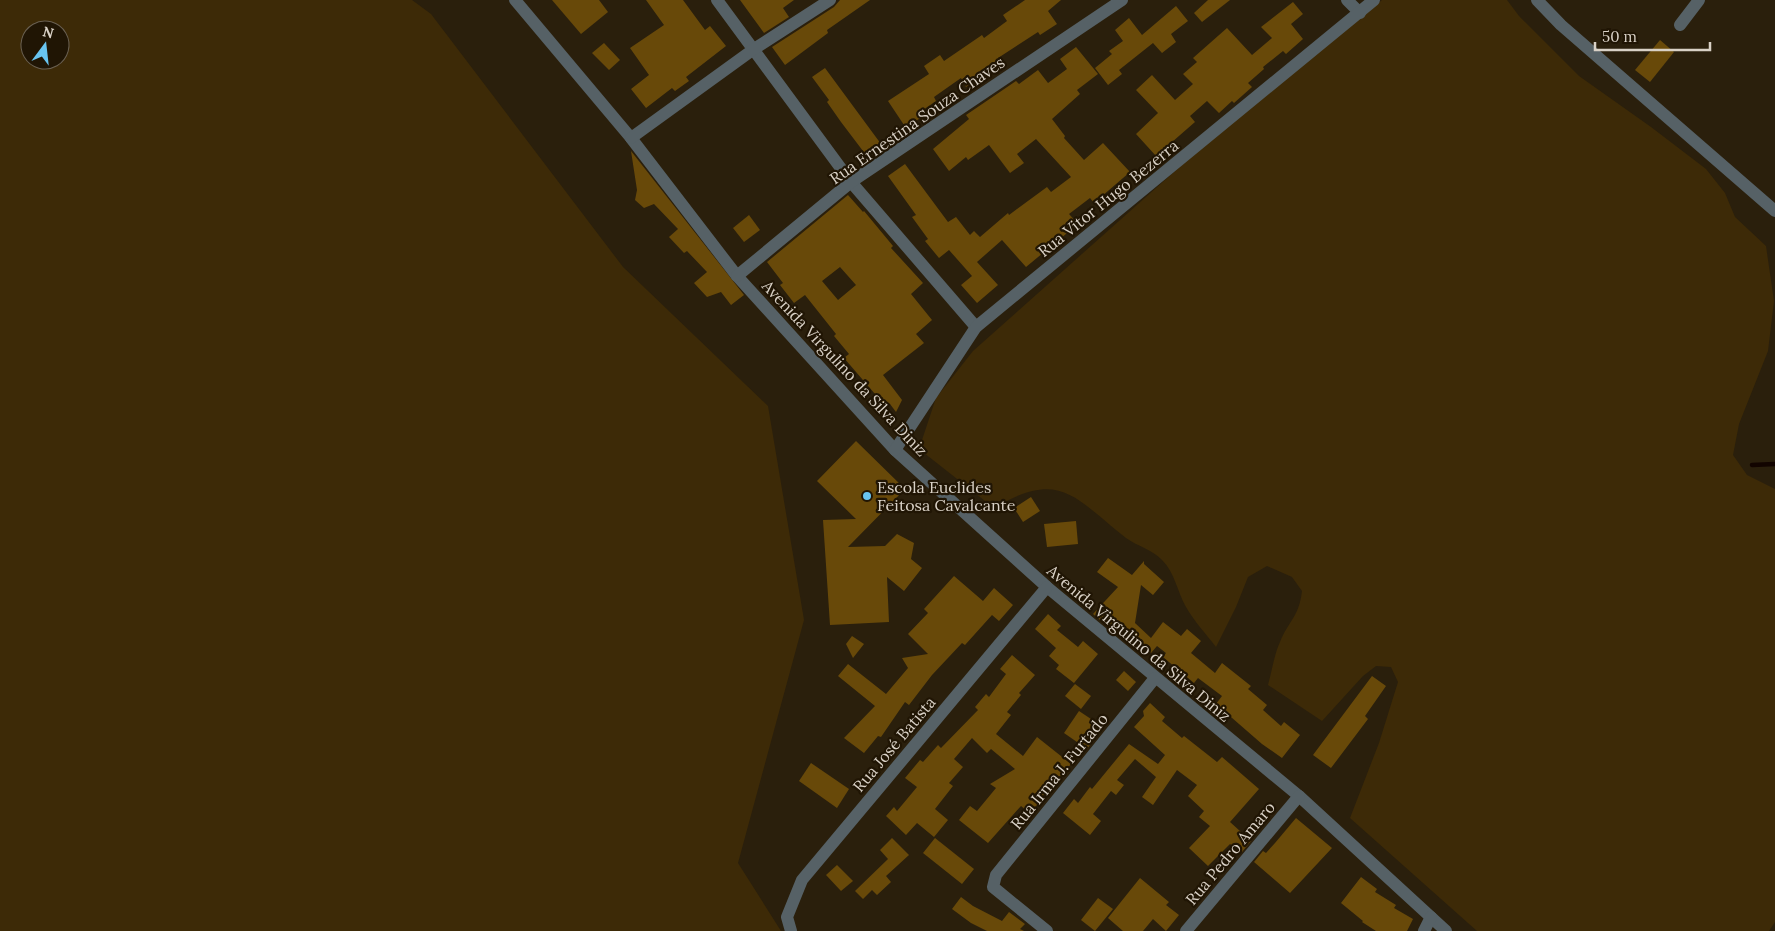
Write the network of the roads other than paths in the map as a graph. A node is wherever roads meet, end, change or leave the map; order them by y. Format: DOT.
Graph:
graph roads {
  1 [pos="515,0"];
  2 [pos="717,0"];
  3 [pos="830,0"];
  4 [pos="1122,0"];
  5 [pos="1347,0"];
  6 [pos="1374,0"];
  7 [pos="1537,0"];
  8 [pos="1699,0"];
  9 [pos="1360,13"];
  10 [pos="1680,25"];
  11 [pos="754,49"];
  12 [pos="631,138"];
  13 [pos="851,182"];
  14 [pos="1775,210"];
  15 [pos="737,276"];
  16 [pos="976,327"];
  17 [pos="895,450"];
  18 [pos="1046,588"];
  19 [pos="1155,678"];
  20 [pos="1299,796"];
  21 [pos="1431,917"];
  22 [pos="792,931"];
  23 [pos="1047,931"];
  24 [pos="1186,931"];
  25 [pos="1424,931"];
  26 [pos="1446,931"];
  1 -- 12 [label="street, Avenida Virgulino da Silva Diniz"];
  2 -- 11 [label="street"];
  3 -- 11 [label="street"];
  4 -- 13 [label="street, Rua Ernestina Souza Chaves"];
  5 -- 9 [label="street"];
  6 -- 9 [label="street, Rua Vitor Hugo Bezerra"];
  7 -- 14 [label="street"];
  8 -- 10 [label="street"];
  9 -- 16 [label="street, Rua Vitor Hugo Bezerra"];
  11 -- 12 [label="street"];
  11 -- 13 [label="street"];
  12 -- 15 [label="street, Avenida Virgulino da Silva Diniz"];
  13 -- 15 [label="street, Rua Ernestina Souza Chaves"];
  13 -- 16 [label="street"];
  15 -- 17 [label="street, Avenida Virgulino da Silva Diniz"];
  16 -- 17 [label="street, Rua Vitor Hugo Bezerra"];
  17 -- 18 [label="street, Avenida Virgulino da Silva Diniz"];
  18 -- 19 [label="street, Avenida Virgulino da Silva Diniz"];
  18 -- 22 [label="street, Rua José Batista"];
  19 -- 20 [label="street, Avenida Virgulino da Silva Diniz"];
  19 -- 23 [label="street, Rua Irma J. Furtado"];
  20 -- 21 [label="street, Avenida Virgulino da Silva Diniz"];
  20 -- 24 [label="street, Rua Pedro Amaro"];
  21 -- 25 [label="street"];
  21 -- 26 [label="street, Avenida Virgulino da Silva Diniz"];
}
